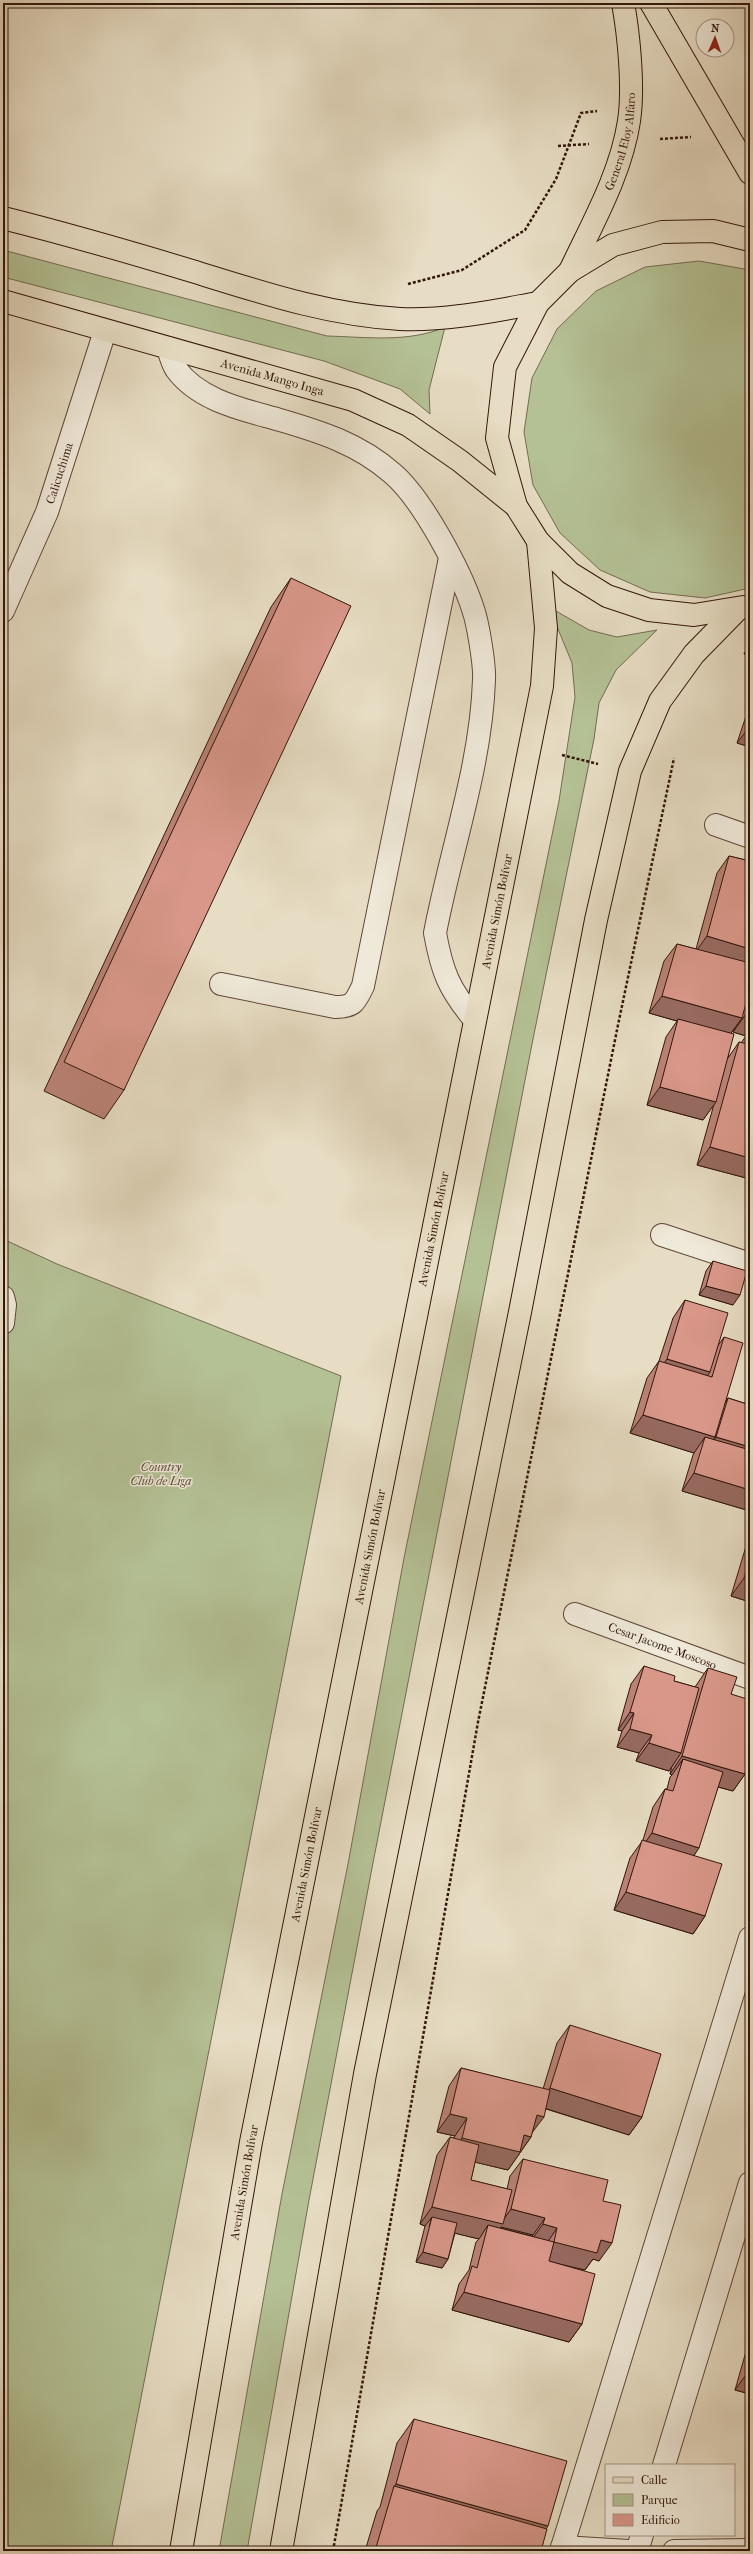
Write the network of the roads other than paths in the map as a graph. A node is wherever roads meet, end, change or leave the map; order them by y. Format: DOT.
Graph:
graph roads {
  1 [pos="623,3"];
  2 [pos="651,3"];
  3 [pos="750,174"];
  4 [pos="3,218"];
  5 [pos="750,240"];
  6 [pos="570,271"];
  7 [pos="3,301"];
  8 [pos="538,304"];
  9 [pos="105,331"];
  10 [pos="168,348"];
  11 [pos="516,506"];
  12 [pos="538,541"];
  13 [pos="450,558"];
  14 [pos="744,607"];
  15 [pos="3,611"];
  16 [pos="716,825"];
  17 [pos="750,837"];
  18 [pos="221,984"];
  19 [pos="474,1019"];
  20 [pos="662,1235"];
  21 [pos="750,1264"];
  22 [pos="3,1297"];
  23 [pos="3,1323"];
  24 [pos="574,1614"];
  25 [pos="750,1678"];
  26 [pos="750,1938"];
  27 [pos="750,2183"];
  28 [pos="664,2464"];
  29 [pos="642,2536"];
  30 [pos="561,2549"];
  31 [pos="750,2550"];
  32 [pos="182,2551"];
  33 [pos="281,2551"];
  34 [pos="629,2551"];
  35 [pos="637,2551"];
  36 [pos="674,2551"];
  1 -- 6 [label="main road, General Eloy Alfaro"];
  2 -- 3 [label="main road"];
  4 -- 8 [label="main road"];
  5 -- 6 [label="main road"];
  6 -- 8 [label="main road"];
  7 -- 9 [label="main road, Avenida Mango Inga"];
  8 -- 11 [label="main road"];
  9 -- 10 [label="main road, Avenida Mango Inga"];
  9 -- 15 [label="street, Calicuchima"];
  10 -- 11 [label="main road, Avenida Mango Inga"];
  10 -- 13 [label="street"];
  11 -- 12 [label="main road"];
  12 -- 14 [label="main road"];
  12 -- 19 [label="main road, Avenida Simón Bolívar"];
  13 -- 18 [label="street"];
  13 -- 19 [label="street"];
  14 -- 33 [label="main road"];
  16 -- 17 [label="street"];
  19 -- 32 [label="main road, Avenida Simón Bolívar"];
  20 -- 21 [label="street"];
  22 -- 23 [label="street"];
  24 -- 25 [label="street, Cesar Jacome Moscoso"];
  26 -- 30 [label="street"];
  27 -- 28 [label="street"];
  29 -- 35 [label="street"];
  30 -- 34 [label="street"];
  31 -- 36 [label="street"];
}
